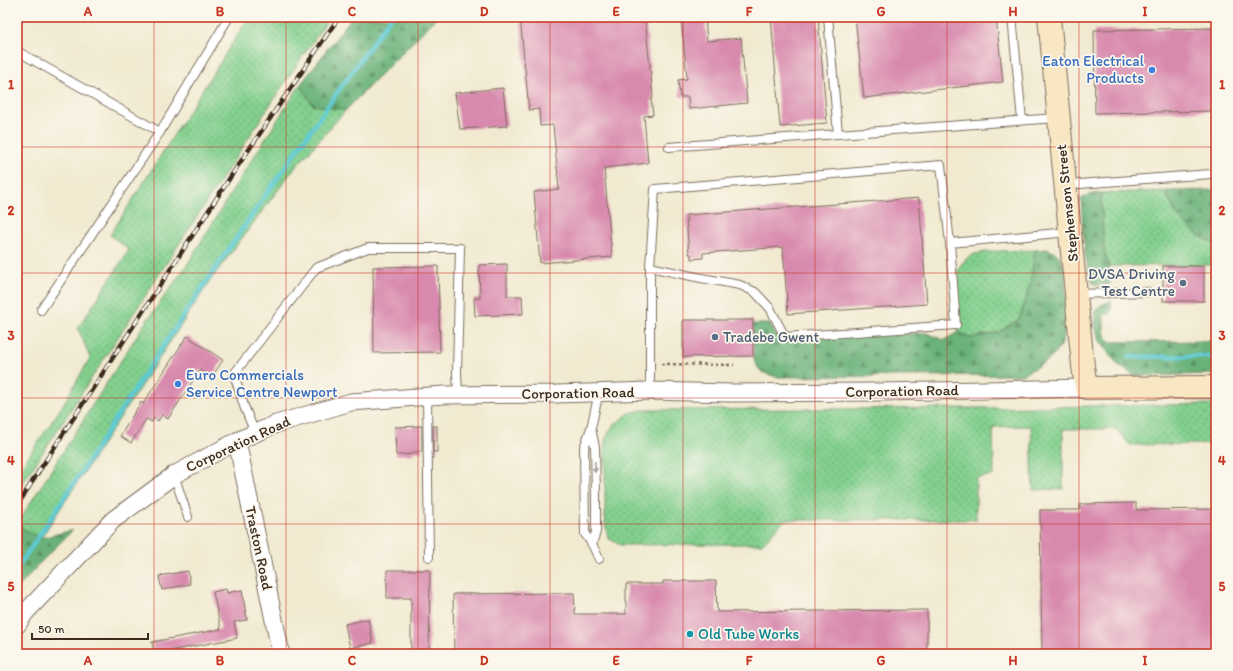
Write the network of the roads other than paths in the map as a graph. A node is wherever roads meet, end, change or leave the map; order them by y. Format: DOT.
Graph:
graph roads {
  1 [pos="229,17"];
  2 [pos="828,17"];
  3 [pos="1012,17"];
  4 [pos="1053,17"];
  5 [pos="17,51"];
  6 [pos="1059,117"];
  7 [pos="1022,120"];
  8 [pos="160,132"];
  9 [pos="838,134"];
  10 [pos="669,147"];
  11 [pos="1212,174"];
  12 [pos="1065,185"];
  13 [pos="1070,232"];
  14 [pos="950,243"];
  15 [pos="650,267"];
  16 [pos="1148,292"];
  17 [pos="1077,294"];
  18 [pos="41,310"];
  19 [pos="1216,387"];
  20 [pos="1086,388"];
  21 [pos="650,391"];
  22 [pos="599,392"];
  23 [pos="458,395"];
  24 [pos="427,396"];
  25 [pos="255,433"];
  26 [pos="237,441"];
  27 [pos="174,475"];
  28 [pos="188,517"];
  29 [pos="429,558"];
  30 [pos="600,559"];
  31 [pos="17,625"];
  32 [pos="281,654"];
  1 -- 8 [label="lane"];
  2 -- 9 [label="lane"];
  3 -- 7 [label="lane"];
  4 -- 6 [label="street, Stephenson Street"];
  5 -- 8 [label="lane"];
  6 -- 7 [label="lane"];
  6 -- 12 [label="street, Stephenson Street"];
  7 -- 9 [label="lane"];
  8 -- 18 [label="lane"];
  9 -- 10 [label="lane"];
  11 -- 12 [label="lane"];
  12 -- 13 [label="street, Stephenson Street"];
  13 -- 14 [label="lane"];
  13 -- 17 [label="street, Stephenson Street"];
  14 -- 15 [label="lane"];
  14 -- 15 [label="lane"];
  15 -- 21 [label="lane"];
  16 -- 17 [label="lane"];
  17 -- 20 [label="street, Stephenson Street"];
  19 -- 20 [label="street, Corporation Road"];
  20 -- 21 [label="street, Corporation Road"];
  21 -- 22 [label="street, Corporation Road"];
  22 -- 23 [label="street, Corporation Road"];
  22 -- 30 [label="lane"];
  23 -- 24 [label="street, Corporation Road"];
  23 -- 25 [label="lane"];
  24 -- 25 [label="street, Corporation Road"];
  24 -- 29 [label="lane"];
  25 -- 26 [label="street, Corporation Road"];
  26 -- 27 [label="street, Corporation Road"];
  26 -- 32 [label="street, Traston Road"];
  27 -- 28 [label="lane"];
  27 -- 31 [label="street, Corporation Road"];
}
